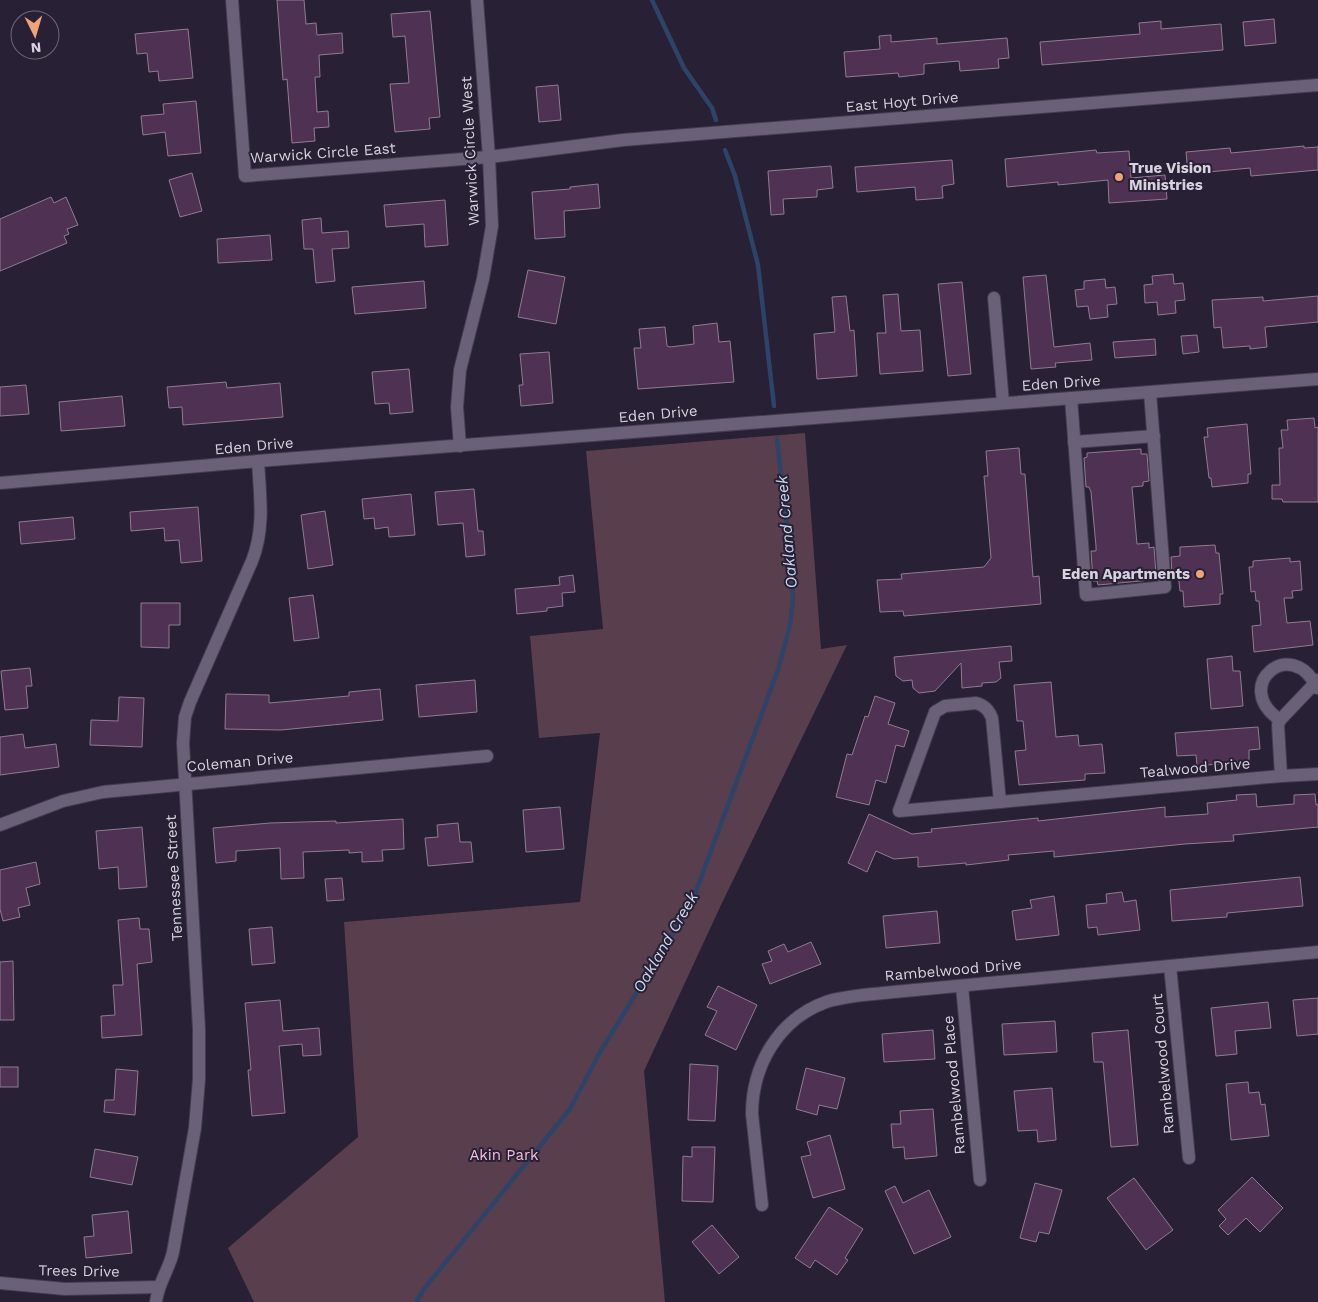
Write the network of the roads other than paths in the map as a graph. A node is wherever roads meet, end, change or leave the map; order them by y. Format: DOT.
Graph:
graph roads {
  1 [pos="232,0"];
  2 [pos="477,0"];
  3 [pos="1318,85"];
  4 [pos="489,157"];
  5 [pos="994,298"];
  6 [pos="1318,379"];
  7 [pos="1150,392"];
  8 [pos="1071,398"];
  9 [pos="1003,403"];
  10 [pos="1154,436"];
  11 [pos="1074,442"];
  12 [pos="460,446"];
  13 [pos="258,461"];
  14 [pos="0,484"];
  15 [pos="1317,684"];
  16 [pos="1280,720"];
  17 [pos="487,756"];
  18 [pos="1318,774"];
  19 [pos="1281,776"];
  20 [pos="184,784"];
  21 [pos="1000,802"];
  22 [pos="0,825"];
  23 [pos="1318,952"];
  24 [pos="1170,966"];
  25 [pos="962,986"];
  26 [pos="1189,1158"];
  27 [pos="980,1180"];
  28 [pos="762,1205"];
  29 [pos="0,1282"];
  30 [pos="159,1287"];
  31 [pos="156,1302"];
  1 -- 4 [label="street, Warwick Circle East"];
  2 -- 4 [label="street, Warwick Circle West"];
  3 -- 4 [label="street, East Hoyt Drive"];
  4 -- 12 [label="street, Warwick Circle West"];
  5 -- 9 [label="street"];
  6 -- 7 [label="street, Eden Drive"];
  7 -- 8 [label="street, Eden Drive"];
  7 -- 10 [label="street"];
  8 -- 9 [label="street, Eden Drive"];
  8 -- 11 [label="street"];
  9 -- 12 [label="street, Eden Drive"];
  10 -- 11 [label="street"];
  10 -- 11 [label="street"];
  12 -- 13 [label="street, Eden Drive"];
  13 -- 14 [label="street, Eden Drive"];
  13 -- 20 [label="street, Tennessee Street"];
  15 -- 16 [label="street"];
  15 -- 16 [label="street"];
  16 -- 19 [label="street"];
  17 -- 20 [label="street, Coleman Drive"];
  18 -- 19 [label="street, Tealwood Drive"];
  19 -- 21 [label="street, Tealwood Drive"];
  20 -- 22 [label="street, Coleman Drive"];
  20 -- 30 [label="street, Tennessee Street"];
  21 -- 21 [label="street, Tealwood Drive"];
  23 -- 24 [label="street, Rambelwood Drive"];
  24 -- 25 [label="street, Rambelwood Drive"];
  24 -- 26 [label="street, Rambelwood Court"];
  25 -- 27 [label="street, Rambelwood Place"];
  25 -- 28 [label="street, Rambelwood Drive"];
  29 -- 30 [label="street, Trees Drive"];
  30 -- 31 [label="street, Tennessee Street"];
}
